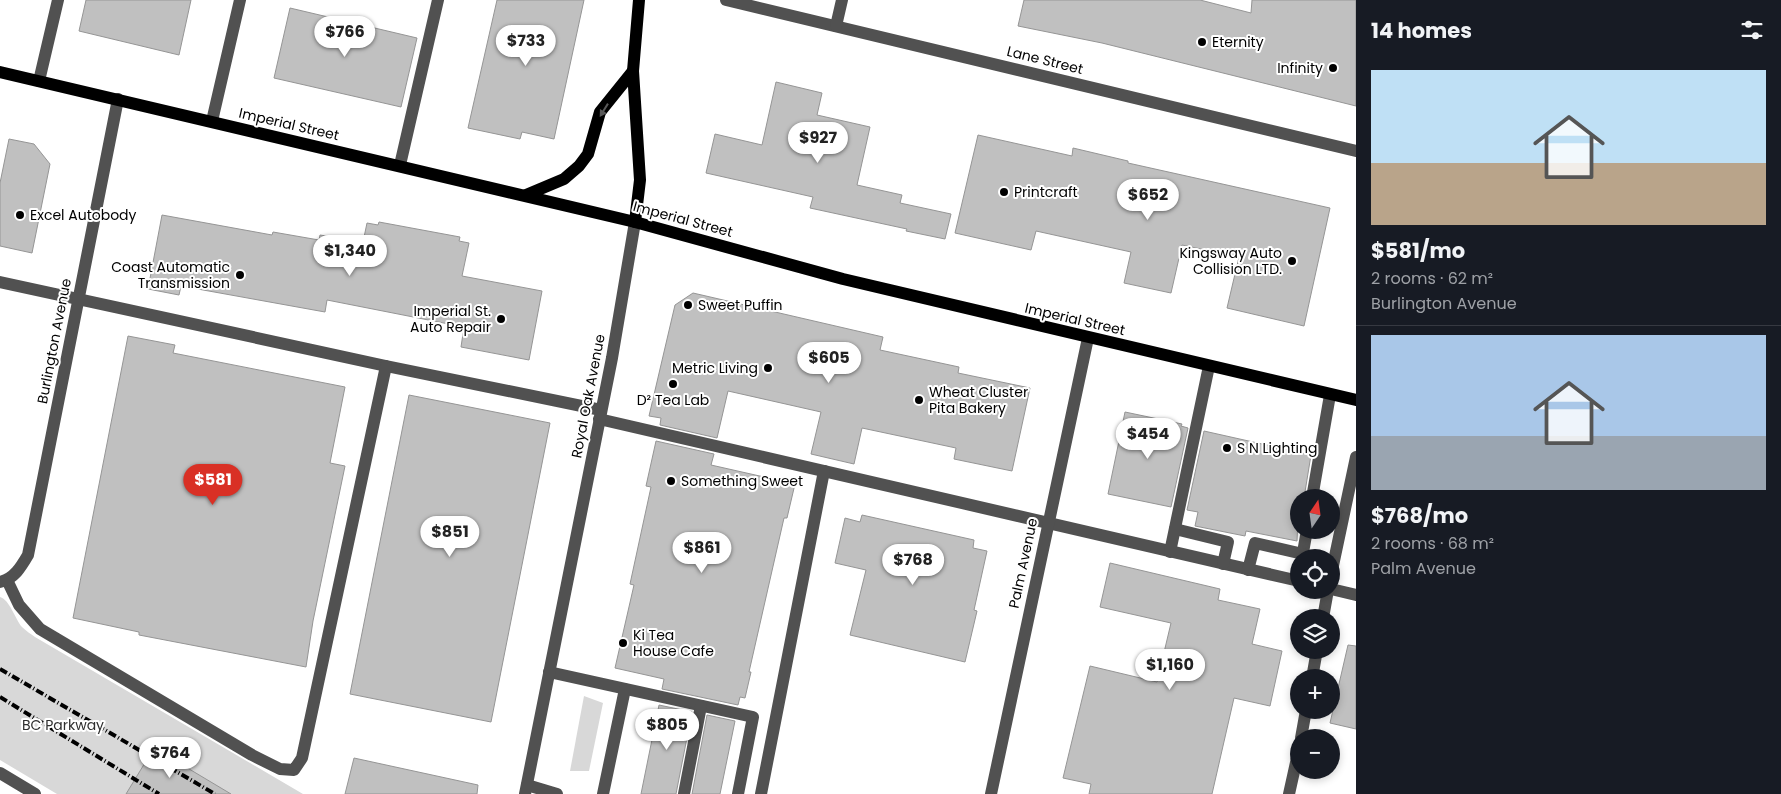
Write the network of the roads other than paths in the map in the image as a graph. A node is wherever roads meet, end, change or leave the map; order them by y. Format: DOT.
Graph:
graph roads {
  1 [pos="58,0"];
  2 [pos="240,0"];
  3 [pos="438,0"];
  4 [pos="639,0"];
  5 [pos="726,0"];
  6 [pos="842,0"];
  7 [pos="836,26"];
  8 [pos="633,71"];
  9 [pos="0,72"];
  10 [pos="39,81"];
  11 [pos="118,99"];
  12 [pos="212,121"];
  13 [pos="1356,151"];
  14 [pos="400,165"];
  15 [pos="526,195"];
  16 [pos="636,222"];
  17 [pos="0,282"];
  18 [pos="77,299"];
  19 [pos="1088,338"];
  20 [pos="386,366"];
  21 [pos="1209,366"];
  22 [pos="1330,395"];
  23 [pos="1356,400"];
  24 [pos="600,415"];
  25 [pos="1356,457"];
  26 [pos="824,471"];
  27 [pos="1314,489"];
  28 [pos="1046,524"];
  29 [pos="1175,529"];
  30 [pos="1337,549"];
  31 [pos="1170,552"];
  32 [pos="1290,553"];
  33 [pos="1223,564"];
  34 [pos="1248,570"];
  35 [pos="1290,578"];
  36 [pos="4,581"];
  37 [pos="1340,591"];
  38 [pos="1356,595"];
  39 [pos="550,672"];
  40 [pos="625,689"];
  41 [pos="702,706"];
  42 [pos="0,773"];
  43 [pos="1293,779"];
  44 [pos="526,790"];
  45 [pos="35,794"];
  46 [pos="557,794"];
  47 [pos="604,794"];
  48 [pos="684,794"];
  49 [pos="738,794"];
  50 [pos="762,794"];
  51 [pos="991,794"];
  52 [pos="1290,794"];
  1 -- 10 [label="street"];
  2 -- 12 [label="street"];
  3 -- 14 [label="street"];
  4 -- 8 [label="main road, Royal Oak Avenue"];
  5 -- 7 [label="street, Lane Street"];
  6 -- 7 [label="street"];
  7 -- 13 [label="street, Lane Street"];
  8 -- 15 [label="main road, one-way"];
  8 -- 16 [label="main road, Royal Oak Avenue"];
  9 -- 10 [label="main road, Imperial Street"];
  10 -- 11 [label="main road, Imperial Street"];
  11 -- 12 [label="main road, Imperial Street"];
  11 -- 18 [label="street, Burlington Avenue"];
  12 -- 14 [label="main road, Imperial Street"];
  14 -- 15 [label="main road, Imperial Street"];
  15 -- 16 [label="main road, Imperial Street"];
  16 -- 19 [label="main road, Imperial Street"];
  16 -- 24 [label="street, Royal Oak Avenue"];
  17 -- 18 [label="street"];
  18 -- 20 [label="street"];
  18 -- 36 [label="street, Burlington Avenue"];
  19 -- 21 [label="main road, Imperial Street"];
  19 -- 28 [label="street, Palm Avenue"];
  20 -- 24 [label="street"];
  20 -- 36 [label="street"];
  21 -- 22 [label="main road, Imperial Street"];
  21 -- 29 [label="street"];
  22 -- 23 [label="main road, Imperial Street"];
  22 -- 27 [label="street"];
  24 -- 26 [label="street"];
  24 -- 39 [label="street, Royal Oak Avenue"];
  25 -- 30 [label="street"];
  26 -- 28 [label="street"];
  26 -- 50 [label="street"];
  28 -- 31 [label="street"];
  28 -- 51 [label="street, Palm Avenue"];
  29 -- 31 [label="street"];
  29 -- 33 [label="street"];
  31 -- 33 [label="street"];
  32 -- 34 [label="street"];
  33 -- 34 [label="street"];
  34 -- 35 [label="street"];
  37 -- 38 [label="street"];
  39 -- 40 [label="street"];
  39 -- 44 [label="street, Royal Oak Avenue"];
  40 -- 41 [label="street"];
  40 -- 47 [label="street"];
  41 -- 48 [label="street"];
  41 -- 49 [label="street"];
  42 -- 45 [label="street"];
  43 -- 52 [label="street"];
  44 -- 46 [label="street"];
}
